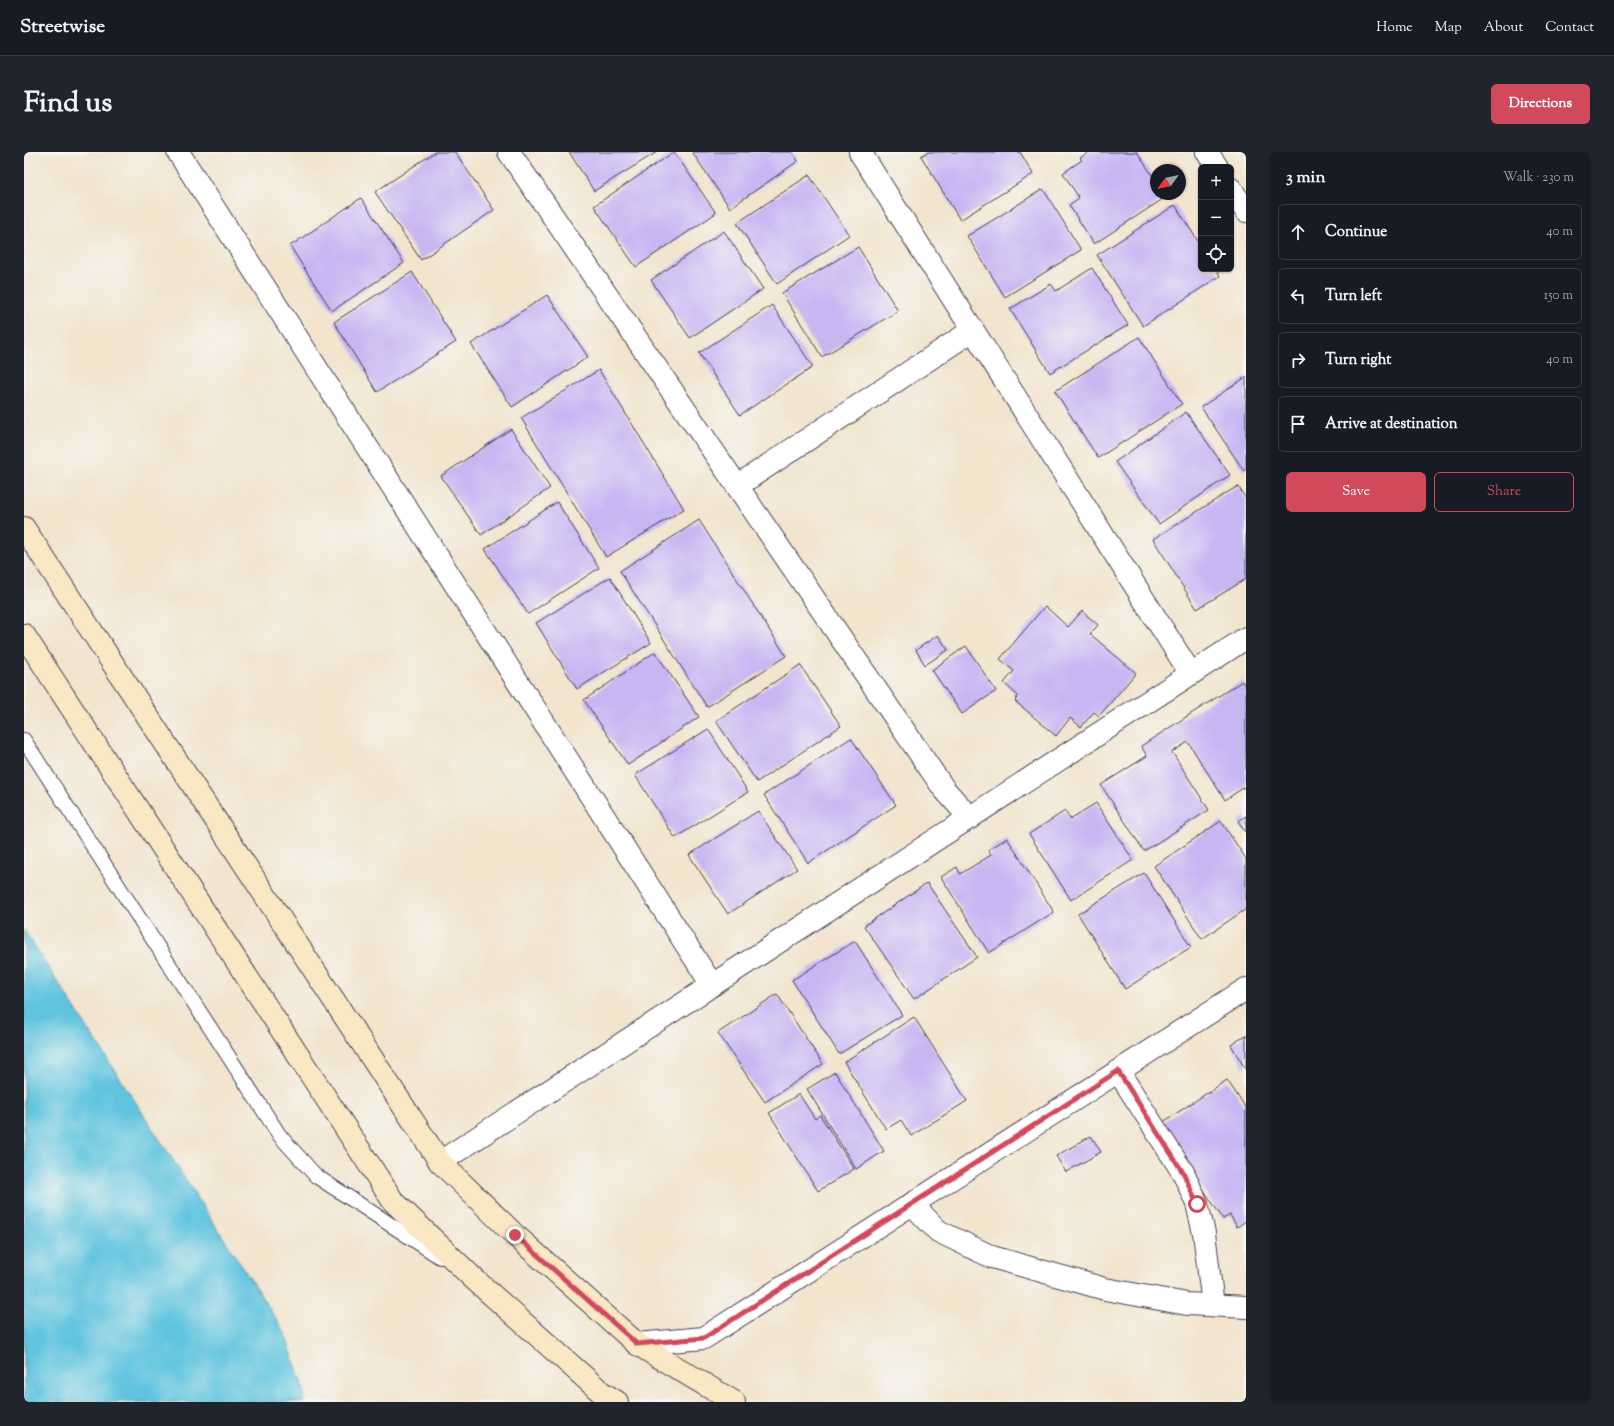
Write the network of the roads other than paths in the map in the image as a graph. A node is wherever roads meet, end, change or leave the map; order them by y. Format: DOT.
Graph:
graph roads {
  1 [pos="178,152"];
  2 [pos="509,152"];
  3 [pos="860,152"];
  4 [pos="1207,152"];
  5 [pos="1215,164"];
  6 [pos="1234,193"];
  7 [pos="1246,211"];
  8 [pos="973,330"];
  9 [pos="737,486"];
  10 [pos="24,528"];
  11 [pos="24,635"];
  12 [pos="1246,638"];
  13 [pos="1191,674"];
  14 [pos="24,740"];
  15 [pos="970,818"];
  16 [pos="712,985"];
  17 [pos="1246,989"];
  18 [pos="1118,1071"];
  19 [pos="440,1162"];
  20 [pos="912,1204"];
  21 [pos="474,1279"];
  22 [pos="1213,1305"];
  23 [pos="1246,1307"];
  24 [pos="637,1344"];
  25 [pos="617,1402"];
  26 [pos="734,1402"];
  1 -- 16 [label="street"];
  2 -- 9 [label="street"];
  3 -- 8 [label="street"];
  4 -- 5 [label="street"];
  6 -- 7 [label="street"];
  8 -- 9 [label="street"];
  8 -- 13 [label="street"];
  9 -- 15 [label="street"];
  10 -- 19 [label="street"];
  11 -- 21 [label="street"];
  12 -- 13 [label="street"];
  13 -- 15 [label="street"];
  14 -- 21 [label="lane"];
  15 -- 16 [label="street"];
  16 -- 19 [label="street"];
  17 -- 18 [label="street"];
  18 -- 20 [label="street"];
  18 -- 22 [label="street"];
  19 -- 24 [label="street"];
  20 -- 22 [label="street"];
  20 -- 24 [label="street"];
  21 -- 25 [label="street"];
  22 -- 23 [label="street"];
  24 -- 26 [label="street"];
}
